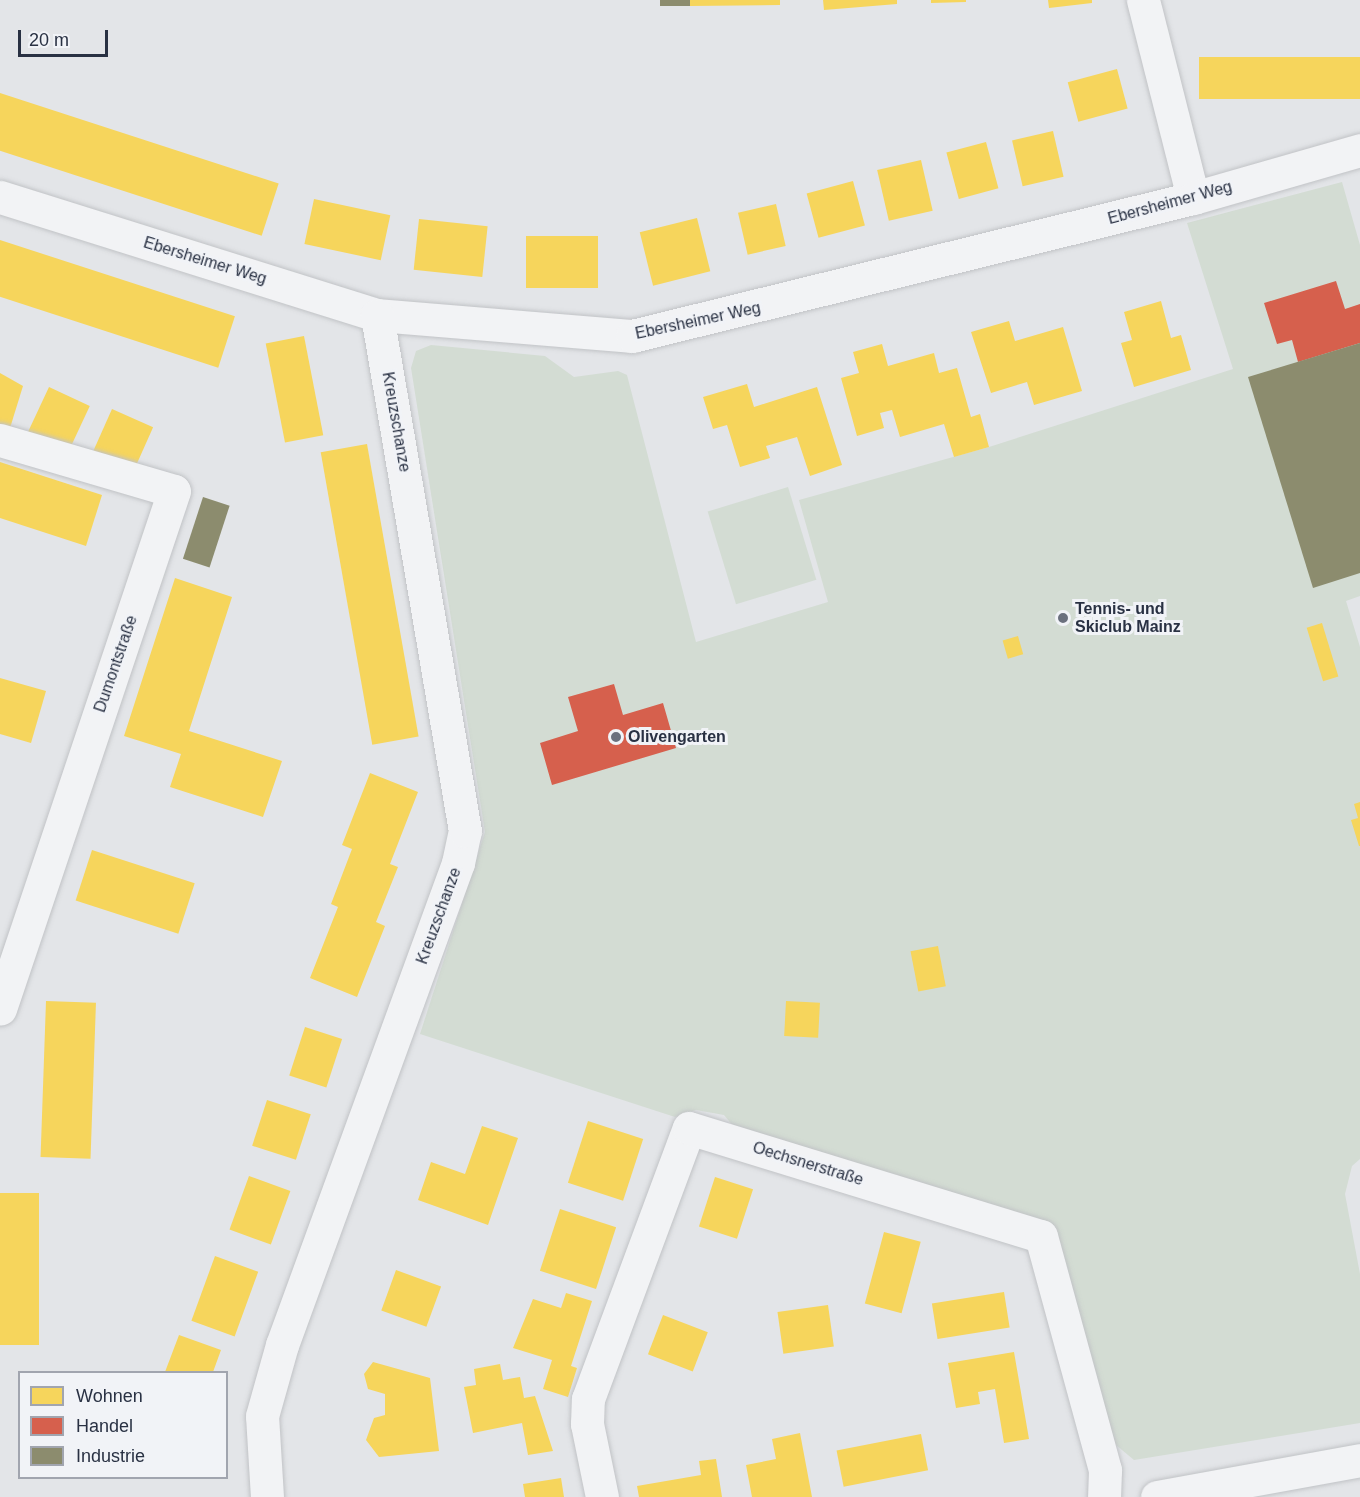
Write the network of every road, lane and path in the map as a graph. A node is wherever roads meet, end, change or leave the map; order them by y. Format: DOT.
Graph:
graph roads {
  1 [pos="1143,0"];
  2 [pos="1360,150"];
  3 [pos="0,197"];
  4 [pos="1193,198"];
  5 [pos="377,315"];
  6 [pos="0,440"];
  7 [pos="0,1009"];
  8 [pos="1360,1460"];
  9 [pos="267,1497"];
  10 [pos="602,1497"];
  11 [pos="1104,1497"];
  12 [pos="1157,1497"];
  1 -- 4 [label="street"];
  2 -- 4 [label="street, Ebersheimer Weg"];
  3 -- 5 [label="street, Ebersheimer Weg"];
  4 -- 5 [label="street, Ebersheimer Weg"];
  5 -- 9 [label="street, Kreuzschanze"];
  6 -- 7 [label="street, Dumontstraße"];
  8 -- 12 [label="street"];
  10 -- 11 [label="street, Oechsnerstraße"];
}
